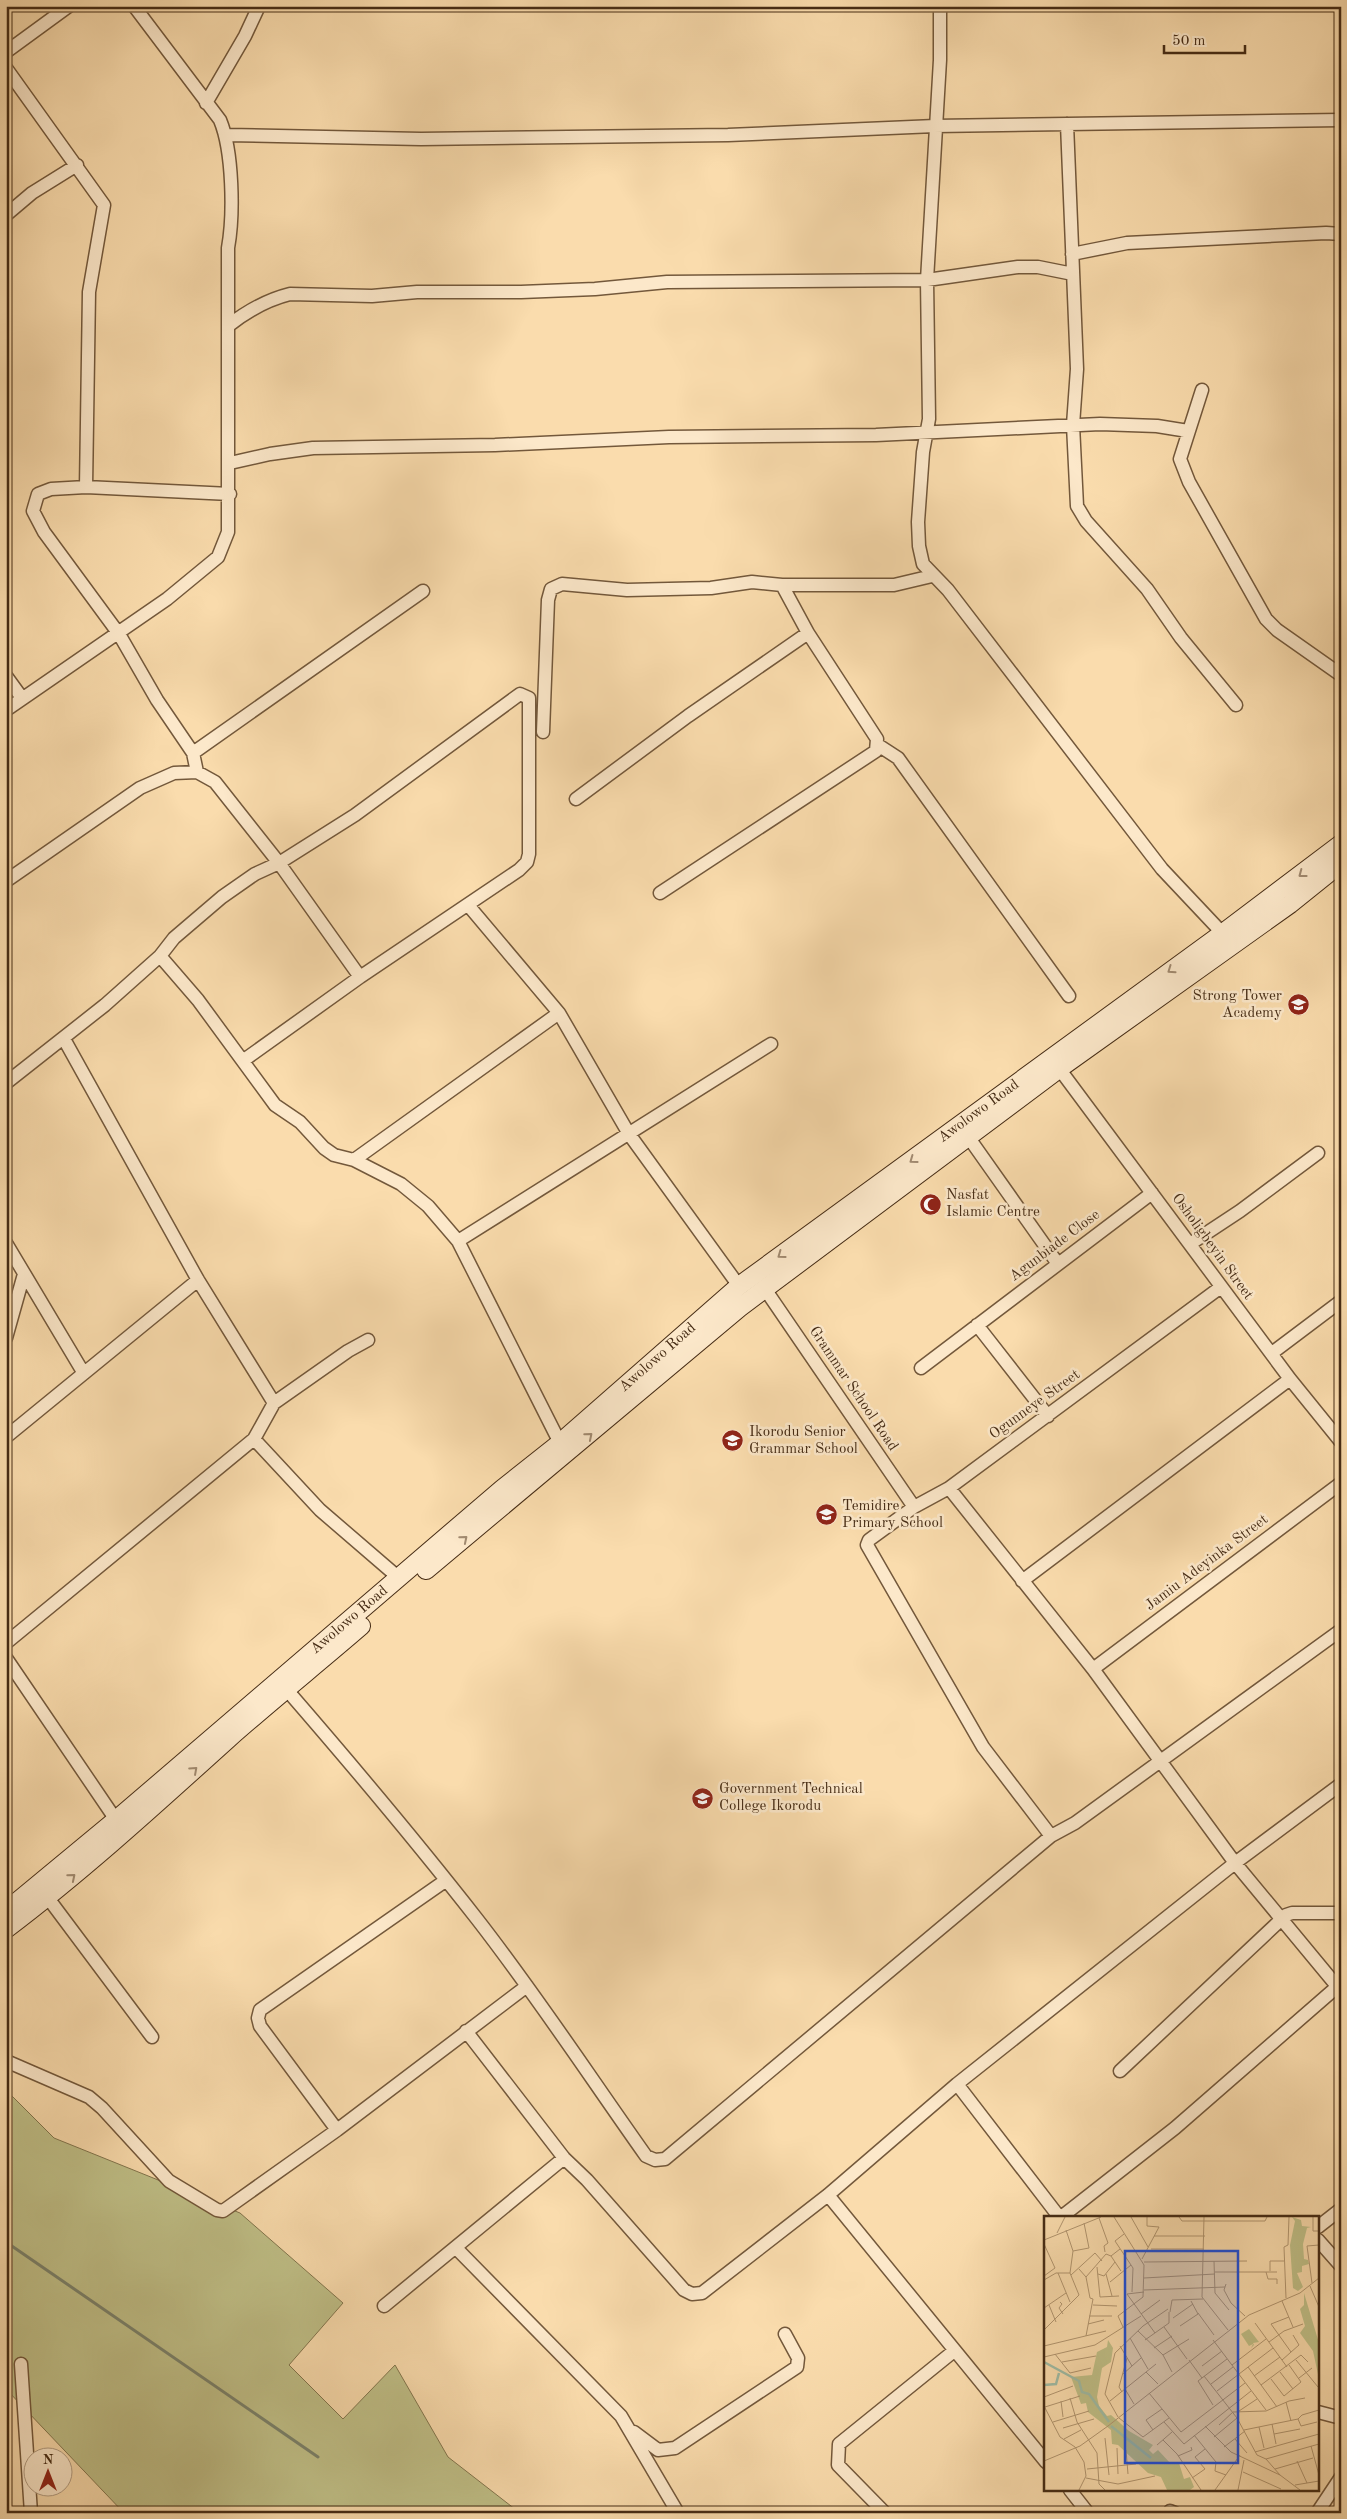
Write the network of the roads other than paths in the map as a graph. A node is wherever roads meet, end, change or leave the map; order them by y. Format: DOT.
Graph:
graph roads {
  1 [pos="69,6"];
  2 [pos="134,6"];
  3 [pos="259,6"];
  4 [pos="940,6"];
  5 [pos="6,52"];
  6 [pos="6,68"];
  7 [pos="206,103"];
  8 [pos="1341,120"];
  9 [pos="1067,124"];
  10 [pos="935,126"];
  11 [pos="226,135"];
  12 [pos="77,165"];
  13 [pos="6,215"];
  14 [pos="1341,234"];
  15 [pos="1072,254"];
  16 [pos="1073,274"];
  17 [pos="927,280"];
  18 [pos="228,326"];
  19 [pos="1202,390"];
  20 [pos="1073,425"];
  21 [pos="1188,431"];
  22 [pos="927,432"];
  23 [pos="230,463"];
  24 [pos="86,487"];
  25 [pos="230,494"];
  26 [pos="932,576"];
  27 [pos="782,585"];
  28 [pos="423,591"];
  29 [pos="808,633"];
  30 [pos="119,634"];
  31 [pos="1341,675"];
  32 [pos="6,676"];
  33 [pos="22,698"];
  34 [pos="1236,705"];
  35 [pos="6,710"];
  36 [pos="543,732"];
  37 [pos="878,745"];
  38 [pos="193,752"];
  39 [pos="197,772"];
  40 [pos="576,799"];
  41 [pos="1341,844"];
  42 [pos="279,863"];
  43 [pos="1341,863"];
  44 [pos="6,881"];
  45 [pos="660,893"];
  46 [pos="468,905"];
  47 [pos="1227,939"];
  48 [pos="160,956"];
  49 [pos="360,977"];
  50 [pos="1068,996"];
  51 [pos="559,1013"];
  52 [pos="64,1039"];
  53 [pos="771,1044"];
  54 [pos="244,1060"];
  55 [pos="1056,1063"];
  56 [pos="6,1083"];
  57 [pos="629,1134"];
  58 [pos="969,1138"];
  59 [pos="1318,1152"];
  60 [pos="354,1160"];
  61 [pos="1152,1193"];
  62 [pos="458,1241"];
  63 [pos="6,1242"];
  64 [pos="1190,1244"];
  65 [pos="1058,1264"];
  66 [pos="24,1274"];
  67 [pos="198,1280"];
  68 [pos="739,1286"];
  69 [pos="1221,1287"];
  70 [pos="765,1288"];
  71 [pos="1341,1301"];
  72 [pos="977,1325"];
  73 [pos="6,1338"];
  74 [pos="368,1340"];
  75 [pos="1272,1353"];
  76 [pos="921,1368"];
  77 [pos="83,1372"];
  78 [pos="1290,1378"];
  79 [pos="274,1403"];
  80 [pos="1048,1416"];
  81 [pos="6,1437"];
  82 [pos="254,1438"];
  83 [pos="1341,1442"];
  84 [pos="560,1443"];
  85 [pos="1341,1483"];
  86 [pos="949,1488"];
  87 [pos="914,1507"];
  88 [pos="399,1578"];
  89 [pos="1022,1581"];
  90 [pos="1341,1630"];
  91 [pos="6,1643"];
  92 [pos="6,1658"];
  93 [pos="1093,1669"];
  94 [pos="287,1690"];
  95 [pos="1160,1761"];
  96 [pos="1341,1784"];
  97 [pos="116,1820"];
  98 [pos="1051,1836"];
  99 [pos="1235,1864"];
  100 [pos="445,1881"];
  101 [pos="48,1898"];
  102 [pos="6,1911"];
  103 [pos="1341,1913"];
  104 [pos="1282,1920"];
  105 [pos="6,1929"];
  106 [pos="527,1986"];
  107 [pos="1340,1989"];
  108 [pos="466,2032"];
  109 [pos="152,2037"];
  110 [pos="6,2061"];
  111 [pos="1120,2071"];
  112 [pos="957,2084"];
  113 [pos="336,2130"];
  114 [pos="564,2158"];
  115 [pos="828,2195"];
  116 [pos="1341,2209"];
  117 [pos="1058,2216"];
  118 [pos="1063,2216"];
  119 [pos="1320,2225"];
  120 [pos="1320,2242"];
  121 [pos="456,2248"];
  122 [pos="1341,2266"];
  123 [pos="384,2306"];
  124 [pos="785,2334"];
  125 [pos="954,2351"];
  126 [pos="20,2364"];
  127 [pos="1320,2413"];
  128 [pos="1341,2418"];
  129 [pos="630,2429"];
  130 [pos="1044,2460"];
  131 [pos="1341,2477"];
  132 [pos="1072,2492"];
  133 [pos="31,2513"];
  134 [pos="678,2513"];
  135 [pos="885,2513"];
  136 [pos="1088,2513"];
  137 [pos="1317,2513"];
  1 -- 5 [label="street"];
  2 -- 7 [label="street"];
  3 -- 7 [label="street"];
  4 -- 10 [label="street"];
  6 -- 12 [label="street"];
  7 -- 11 [label="street"];
  8 -- 9 [label="street"];
  9 -- 10 [label="street"];
  9 -- 15 [label="street"];
  10 -- 11 [label="street"];
  10 -- 17 [label="street"];
  11 -- 18 [label="street"];
  12 -- 13 [label="street"];
  12 -- 24 [label="street"];
  14 -- 15 [label="street"];
  15 -- 16 [label="street"];
  16 -- 17 [label="street"];
  16 -- 20 [label="street"];
  17 -- 18 [label="street"];
  17 -- 22 [label="street"];
  18 -- 23 [label="street"];
  19 -- 21 [label="street"];
  20 -- 21 [label="street"];
  20 -- 22 [label="street"];
  20 -- 34 [label="street"];
  21 -- 31 [label="street"];
  22 -- 23 [label="street"];
  22 -- 26 [label="street"];
  23 -- 25 [label="street"];
  24 -- 25 [label="street"];
  24 -- 30 [label="street"];
  25 -- 30 [label="street"];
  26 -- 27 [label="street"];
  26 -- 47 [label="street"];
  27 -- 29 [label="street"];
  27 -- 36 [label="street"];
  28 -- 38 [label="street"];
  29 -- 37 [label="street"];
  29 -- 40 [label="street"];
  30 -- 33 [label="street"];
  30 -- 38 [label="street"];
  32 -- 33 [label="street"];
  33 -- 35 [label="street"];
  37 -- 45 [label="street"];
  37 -- 50 [label="street"];
  38 -- 39 [label="street"];
  39 -- 42 [label="street"];
  39 -- 44 [label="street"];
  41 -- 47 [label="main road, Awolowo Road, one-way"];
  42 -- 46 [label="street"];
  42 -- 48 [label="street"];
  42 -- 49 [label="street"];
  43 -- 47 [label="main road, Awolowo Road"];
  46 -- 49 [label="street"];
  46 -- 51 [label="street"];
  47 -- 55 [label="main road, Awolowo Road"];
  48 -- 52 [label="street"];
  48 -- 54 [label="street"];
  49 -- 54 [label="street"];
  51 -- 57 [label="street"];
  51 -- 60 [label="street"];
  52 -- 56 [label="street"];
  52 -- 67 [label="street"];
  53 -- 57 [label="street"];
  54 -- 60 [label="street"];
  55 -- 58 [label="main road, Awolowo Road"];
  55 -- 61 [label="street, Osholigbeyin Street"];
  55 -- 68 [label="main road, Awolowo Road, one-way"];
  57 -- 62 [label="street"];
  57 -- 68 [label="street"];
  58 -- 65 [label="street"];
  58 -- 70 [label="main road, Awolowo Road"];
  59 -- 64 [label="street"];
  60 -- 62 [label="street"];
  61 -- 64 [label="street, Osholigbeyin Street"];
  61 -- 65 [label="street, Agunbiade Close"];
  62 -- 84 [label="street"];
  63 -- 66 [label="street"];
  64 -- 69 [label="street, Osholigbeyin Street"];
  65 -- 72 [label="street, Agunbiade Close"];
  66 -- 73 [label="street"];
  66 -- 77 [label="street"];
  67 -- 77 [label="street"];
  67 -- 79 [label="street"];
  68 -- 84 [label="main road, Awolowo Road"];
  69 -- 75 [label="street, Osholigbeyin Street"];
  69 -- 80 [label="street, Ogunneye Street"];
  70 -- 87 [label="street, Grammar School Road"];
  94 -- 70 [label="main road, Awolowo Road, one-way"];
  71 -- 75 [label="street"];
  72 -- 76 [label="street, Agunbiade Close"];
  72 -- 80 [label="street"];
  74 -- 79 [label="street"];
  75 -- 78 [label="street, Osholigbeyin Street"];
  77 -- 81 [label="street"];
  78 -- 83 [label="street, Osholigbeyin Street"];
  78 -- 89 [label="street"];
  79 -- 82 [label="street"];
  80 -- 86 [label="street, Ogunneye Street"];
  82 -- 88 [label="street"];
  82 -- 91 [label="street"];
  84 -- 88 [label="main road, Awolowo Road"];
  85 -- 93 [label="street, Jamiu Adeyinka Street"];
  86 -- 87 [label="street, Ogunneye Street"];
  86 -- 89 [label="street"];
  87 -- 98 [label="street, Ogunneye Street"];
  88 -- 97 [label="main road, Awolowo Road"];
  89 -- 93 [label="street"];
  90 -- 95 [label="street"];
  92 -- 97 [label="street"];
  93 -- 95 [label="street"];
  94 -- 100 [label="street"];
  101 -- 94 [label="main road, Awolowo Road, one-way"];
  95 -- 98 [label="street"];
  95 -- 99 [label="street"];
  96 -- 99 [label="street"];
  97 -- 102 [label="main road, Awolowo Road"];
  98 -- 106 [label="street"];
  99 -- 104 [label="street"];
  99 -- 112 [label="street"];
  100 -- 106 [label="street"];
  100 -- 113 [label="street"];
  101 -- 105 [label="main road, Awolowo Road"];
  101 -- 109 [label="street"];
  103 -- 104 [label="street"];
  104 -- 107 [label="street"];
  104 -- 111 [label="street"];
  106 -- 108 [label="street"];
  107 -- 118 [label="street"];
  108 -- 113 [label="street"];
  108 -- 114 [label="street"];
  110 -- 113 [label="street"];
  112 -- 115 [label="street"];
  112 -- 117 [label="street"];
  114 -- 115 [label="street"];
  114 -- 121 [label="street"];
  115 -- 125 [label="street"];
  116 -- 119 [label="street"];
  120 -- 122 [label="street"];
  121 -- 123 [label="street"];
  121 -- 129 [label="street"];
  124 -- 129 [label="street"];
  125 -- 130 [label="street"];
  125 -- 135 [label="street"];
  126 -- 133 [label="street"];
  127 -- 128 [label="street"];
  129 -- 134 [label="street"];
  131 -- 137 [label="street"];
  132 -- 136 [label="street"];
}
